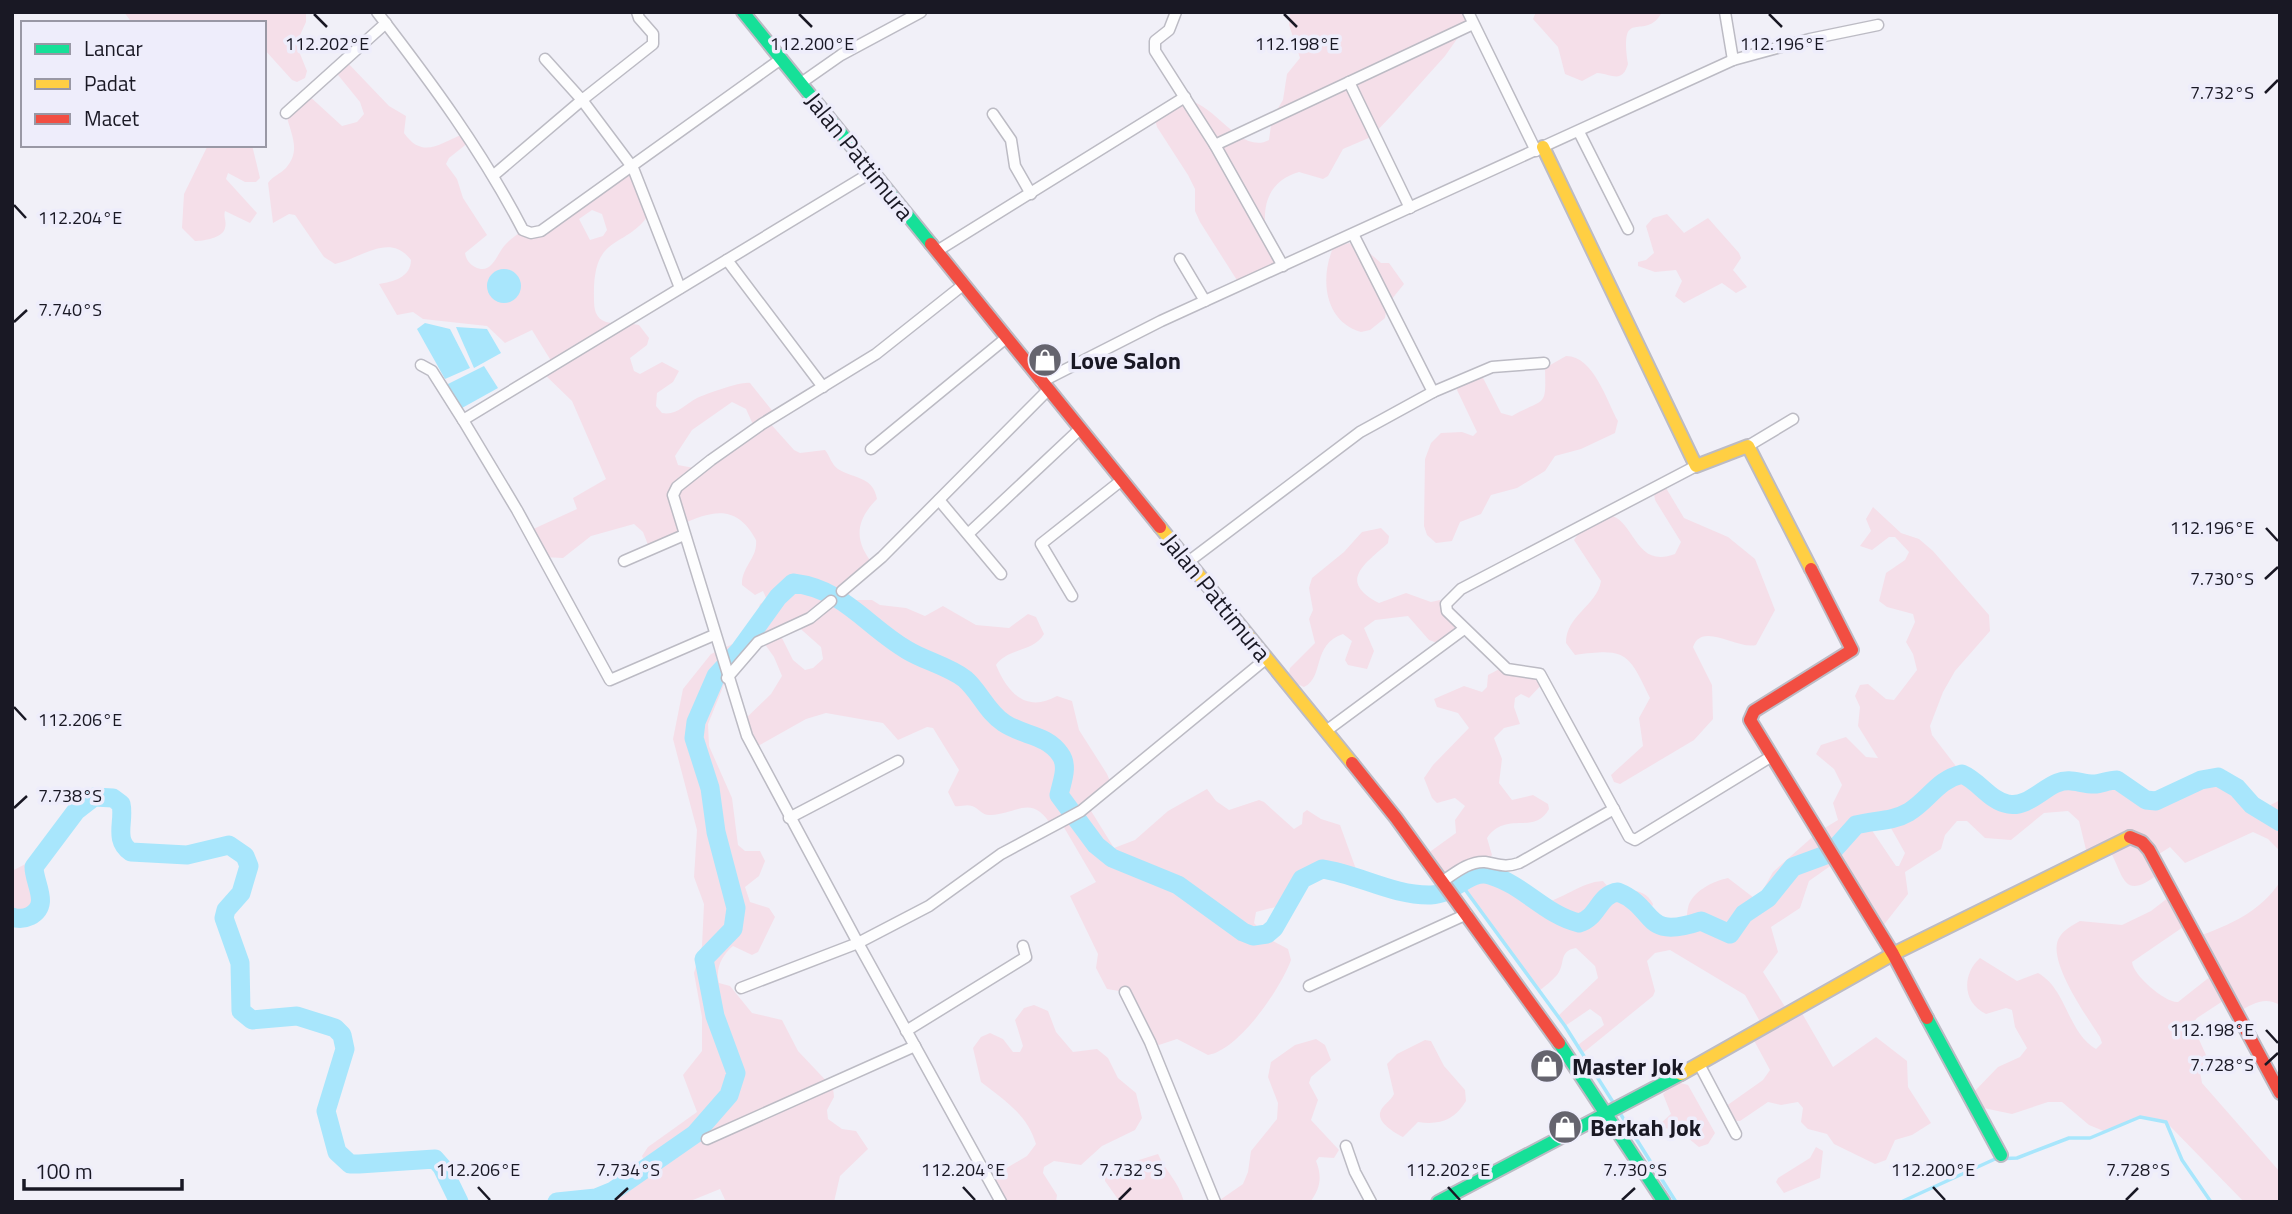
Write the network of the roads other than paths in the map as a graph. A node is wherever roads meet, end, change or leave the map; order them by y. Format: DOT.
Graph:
graph roads {
  1 [pos="377,12"];
  2 [pos="637,12"];
  3 [pos="743,12"];
  4 [pos="921,12"];
  5 [pos="1176,12"];
  6 [pos="1468,12"];
  7 [pos="1725,12"];
  8 [pos="386,23"];
  9 [pos="1473,24"];
  10 [pos="1878,25"];
  11 [pos="545,59"];
  12 [pos="781,59"];
  13 [pos="1733,60"];
  14 [pos="1349,82"];
  15 [pos="801,83"];
  16 [pos="1185,97"];
  17 [pos="582,100"];
  18 [pos="286,113"];
  19 [pos="993,114"];
  20 [pos="1579,132"];
  21 [pos="1215,145"];
  22 [pos="1539,149"];
  23 [pos="633,168"];
  24 [pos="872,172"];
  25 [pos="494,175"];
  26 [pos="1031,194"];
  27 [pos="1410,208"];
  28 [pos="1628,229"];
  29 [pos="1353,234"];
  30 [pos="937,251"];
  31 [pos="1180,259"];
  32 [pos="727,260"];
  33 [pos="1283,266"];
  34 [pos="963,285"];
  35 [pos="680,288"];
  36 [pos="1205,301"];
  37 [pos="1005,339"];
  38 [pos="1544,363"];
  39 [pos="421,365"];
  40 [pos="1044,386"];
  41 [pos="823,387"];
  42 [pos="1433,392"];
  43 [pos="1793,419"];
  44 [pos="463,421"];
  45 [pos="1080,429"];
  46 [pos="1748,446"];
  47 [pos="871,449"];
  48 [pos="1696,466"];
  49 [pos="1122,480"];
  50 [pos="939,500"];
  51 [pos="968,534"];
  52 [pos="684,535"];
  53 [pos="624,561"];
  54 [pos="1188,562"];
  55 [pos="1001,574"];
  56 [pos="842,591"];
  57 [pos="1072,596"];
  58 [pos="831,601"];
  59 [pos="1464,629"];
  60 [pos="714,635"];
  61 [pos="1267,658"];
  62 [pos="726,675"];
  63 [pos="1326,731"];
  64 [pos="1772,756"];
  65 [pos="898,761"];
  66 [pos="1614,809"];
  67 [pos="789,818"];
  68 [pos="1444,883"];
  69 [pos="1467,914"];
  70 [pos="858,943"];
  71 [pos="1023,946"];
  72 [pos="1893,954"];
  73 [pos="1309,986"];
  74 [pos="741,988"];
  75 [pos="1125,992"];
  76 [pos="906,1031"];
  77 [pos="915,1046"];
  78 [pos="1699,1064"];
  79 [pos="2280,1093"];
  80 [pos="1610,1110"];
  81 [pos="1736,1134"];
  82 [pos="708,1139"];
  83 [pos="1346,1146"];
  84 [pos="2001,1155"];
  85 [pos="1001,1202"];
  86 [pos="1215,1202"];
  87 [pos="1371,1202"];
  88 [pos="1438,1202"];
  89 [pos="1664,1202"];
  1 -- 8 [label="street"];
  2 -- 17 [label="street"];
  3 -- 12 [label="street, Jalan Pattimura"];
  4 -- 15 [label="street"];
  5 -- 16 [label="street"];
  6 -- 9 [label="street"];
  7 -- 13 [label="street"];
  8 -- 18 [label="street"];
  8 -- 25 [label="street"];
  9 -- 14 [label="street"];
  9 -- 22 [label="street"];
  10 -- 13 [label="street"];
  11 -- 17 [label="street"];
  12 -- 15 [label="street, Jalan Pattimura"];
  12 -- 23 [label="street"];
  13 -- 20 [label="street"];
  14 -- 21 [label="street"];
  14 -- 27 [label="street"];
  15 -- 24 [label="street, Jalan Pattimura"];
  16 -- 21 [label="street"];
  16 -- 26 [label="street"];
  17 -- 23 [label="street"];
  17 -- 25 [label="street"];
  19 -- 26 [label="street"];
  20 -- 22 [label="street"];
  20 -- 28 [label="street"];
  21 -- 33 [label="street"];
  22 -- 27 [label="street"];
  22 -- 48 [label="street"];
  23 -- 25 [label="street"];
  23 -- 35 [label="street"];
  24 -- 30 [label="street, Jalan Pattimura"];
  24 -- 32 [label="street"];
  26 -- 30 [label="street"];
  27 -- 29 [label="street"];
  29 -- 33 [label="street"];
  29 -- 42 [label="street"];
  30 -- 34 [label="street, Jalan Pattimura"];
  31 -- 36 [label="street"];
  32 -- 35 [label="street"];
  32 -- 41 [label="street"];
  33 -- 36 [label="street"];
  34 -- 37 [label="street, Jalan Pattimura"];
  34 -- 41 [label="street"];
  35 -- 44 [label="street"];
  36 -- 40 [label="street"];
  37 -- 40 [label="street, Jalan Pattimura"];
  37 -- 47 [label="street"];
  38 -- 42 [label="street"];
  39 -- 44 [label="street"];
  40 -- 45 [label="street, Jalan Pattimura"];
  40 -- 50 [label="street"];
  41 -- 52 [label="street"];
  42 -- 54 [label="street"];
  43 -- 46 [label="street"];
  44 -- 60 [label="street"];
  45 -- 49 [label="street, Jalan Pattimura"];
  45 -- 51 [label="street"];
  46 -- 48 [label="street"];
  46 -- 64 [label="street"];
  48 -- 59 [label="street"];
  49 -- 54 [label="street, Jalan Pattimura"];
  49 -- 57 [label="street"];
  50 -- 51 [label="street"];
  50 -- 56 [label="street"];
  51 -- 55 [label="street"];
  52 -- 53 [label="street"];
  52 -- 60 [label="street"];
  54 -- 61 [label="street, Jalan Pattimura"];
  58 -- 62 [label="street"];
  59 -- 63 [label="street"];
  59 -- 66 [label="street"];
  60 -- 62 [label="street"];
  61 -- 63 [label="street, Jalan Pattimura"];
  61 -- 70 [label="street"];
  62 -- 67 [label="street"];
  63 -- 68 [label="street, Jalan Pattimura"];
  64 -- 66 [label="street"];
  64 -- 72 [label="street"];
  65 -- 67 [label="street"];
  66 -- 68 [label="street"];
  67 -- 70 [label="street"];
  68 -- 69 [label="street, Jalan Pattimura"];
  69 -- 73 [label="street"];
  69 -- 80 [label="street, Jalan Pattimura"];
  70 -- 74 [label="street"];
  70 -- 76 [label="street"];
  71 -- 76 [label="street"];
  72 -- 78 [label="street"];
  72 -- 79 [label="street"];
  72 -- 84 [label="street"];
  75 -- 86 [label="street"];
  76 -- 77 [label="street"];
  77 -- 82 [label="street"];
  77 -- 85 [label="street"];
  78 -- 80 [label="street"];
  78 -- 81 [label="street"];
  80 -- 88 [label="street"];
  80 -- 89 [label="street, Jalan Pattimura"];
  83 -- 87 [label="street"];
}
